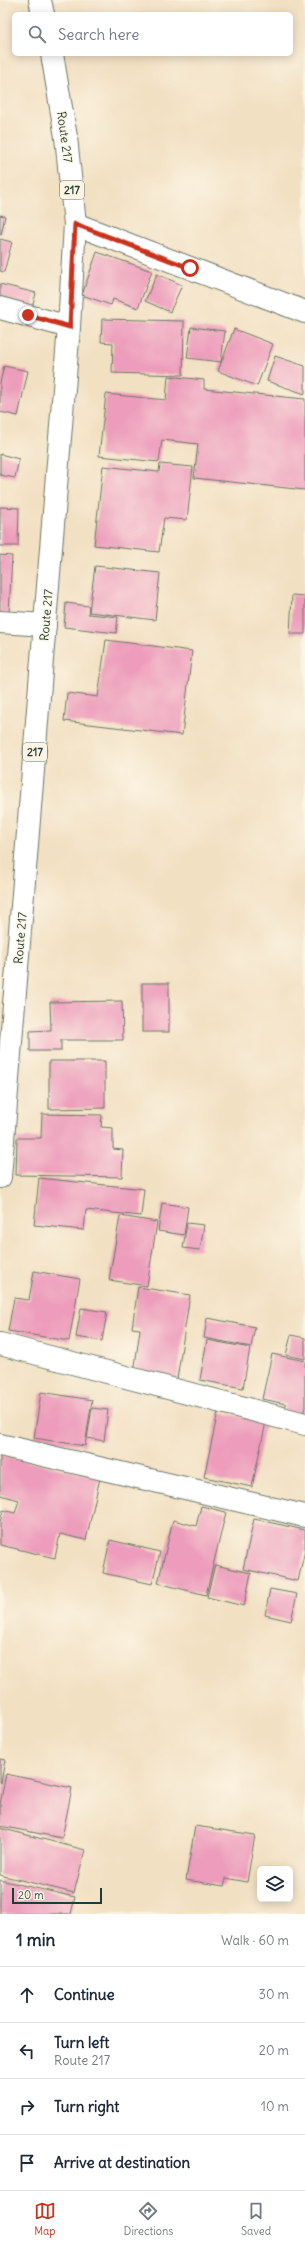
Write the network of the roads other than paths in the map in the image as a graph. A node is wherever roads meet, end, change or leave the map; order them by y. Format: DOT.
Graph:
graph roads {
  1 [pos="40,0"];
  2 [pos="43,12"];
  3 [pos="52,56"];
  4 [pos="75,224"];
  5 [pos="0,308"];
  6 [pos="305,312"];
  7 [pos="70,327"];
  8 [pos="0,622"];
  9 [pos="45,625"];
  10 [pos="0,1177"];
  11 [pos="0,1344"];
  12 [pos="305,1424"];
  13 [pos="0,1445"];
  14 [pos="305,1516"];
  1 -- 2 [label="main road"];
  3 -- 4 [label="main road, Route 217 / 217"];
  4 -- 6 [label="main road"];
  4 -- 7 [label="main road, Route 217 / 217"];
  5 -- 7 [label="main road"];
  7 -- 9 [label="main road, Route 217 / 217"];
  8 -- 9 [label="main road"];
  9 -- 10 [label="main road, Route 217 / 217"];
  11 -- 12 [label="main road"];
  13 -- 14 [label="main road"];
}
